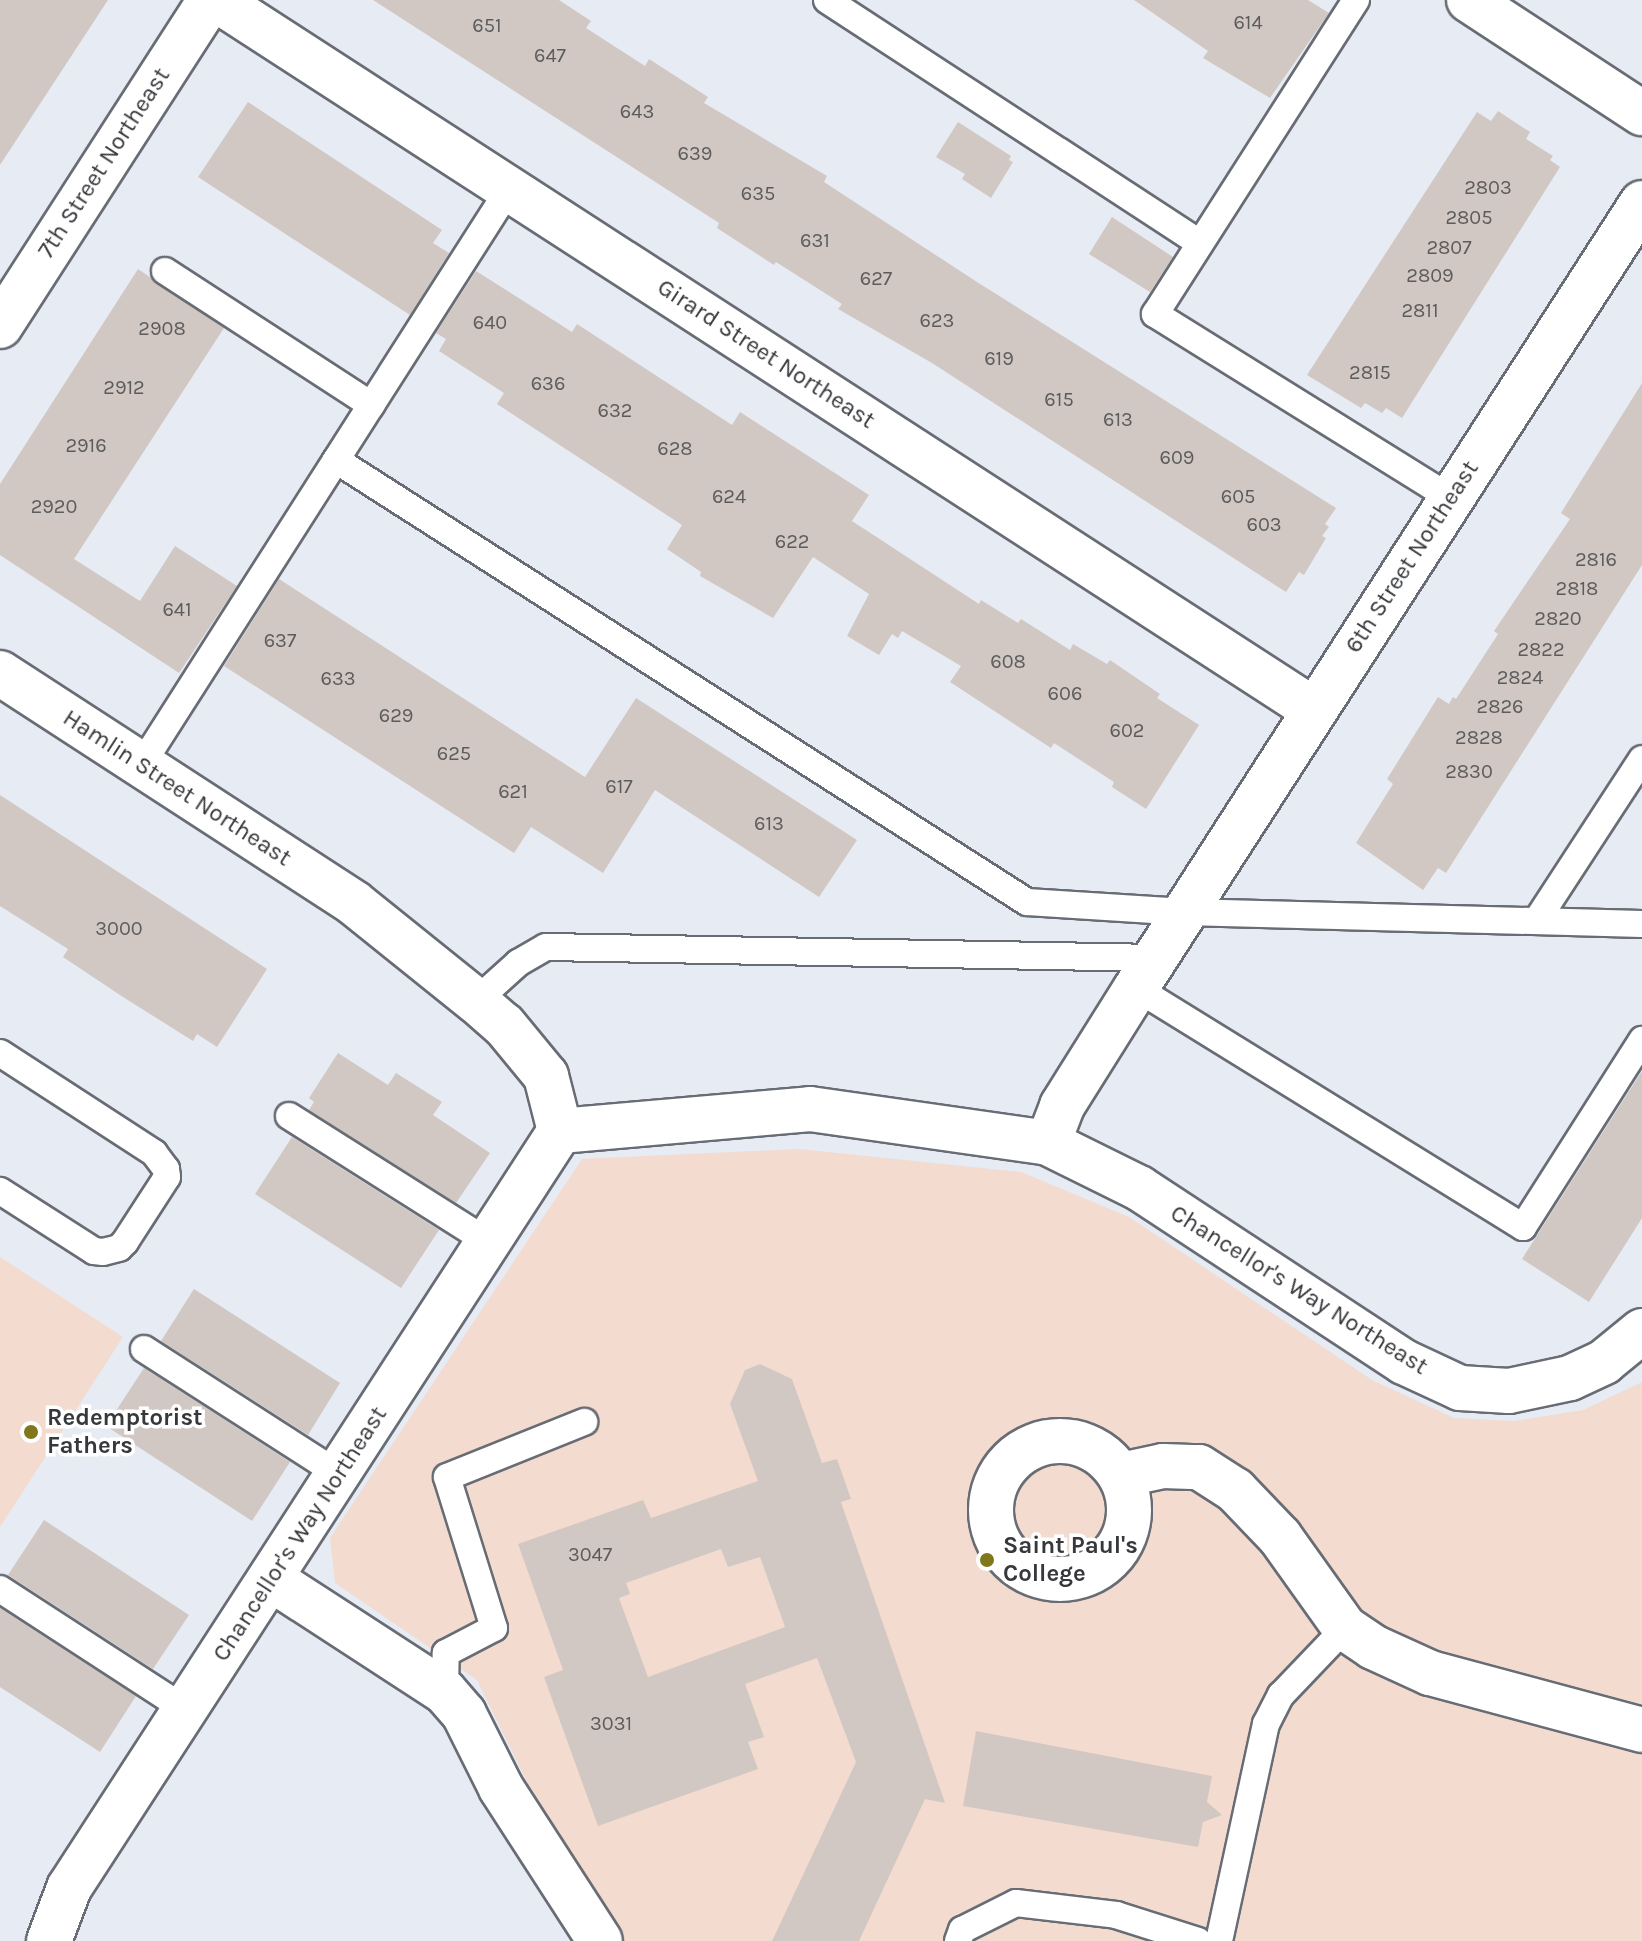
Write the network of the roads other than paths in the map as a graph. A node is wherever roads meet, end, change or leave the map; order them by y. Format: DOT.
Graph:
graph roads {
  1 [pos="210,0"];
  2 [pos="217,0"];
  3 [pos="827,0"];
  4 [pos="1356,0"];
  5 [pos="1469,0"];
  6 [pos="1642,113"];
  7 [pos="509,189"];
  8 [pos="1642,203"];
  9 [pos="1200,243"];
  10 [pos="165,271"];
  11 [pos="0,326"];
  12 [pos="371,405"];
  13 [pos="336,460"];
  14 [pos="1451,498"];
  15 [pos="0,673"];
  16 [pos="1314,710"];
  17 [pos="1642,759"];
  18 [pos="142,764"];
  19 [pos="1185,912"];
  20 [pos="1537,920"];
  21 [pos="1642,924"];
  22 [pos="1145,973"];
  23 [pos="476,1001"];
  24 [pos="1642,1040"];
  25 [pos="0,1053"];
  26 [pos="289,1116"];
  27 [pos="560,1131"];
  28 [pos="1048,1143"];
  29 [pos="0,1191"];
  30 [pos="488,1242"];
  31 [pos="1642,1331"];
  32 [pos="144,1349"];
  33 [pos="584,1422"];
  34 [pos="339,1474"];
  35 [pos="1121,1475"];
  36 [pos="271,1579"];
  37 [pos="0,1589"];
  38 [pos="1345,1628"];
  39 [pos="445,1692"];
  40 [pos="186,1710"];
  41 [pos="1642,1730"];
  42 [pos="49,1941"];
  43 [pos="600,1941"];
  44 [pos="958,1941"];
  45 [pos="1198,1941"];
  46 [pos="1219,1941"];
  1 -- 11 [label="street, 7th Street Northeast"];
  2 -- 7 [label="street, Girard Street Northeast"];
  3 -- 9 [label="lane"];
  4 -- 9 [label="lane"];
  5 -- 6 [label="street"];
  7 -- 12 [label="lane"];
  7 -- 16 [label="street, Girard Street Northeast"];
  8 -- 14 [label="street, 6th Street Northeast"];
  9 -- 14 [label="lane"];
  10 -- 12 [label="lane"];
  12 -- 13 [label="lane"];
  13 -- 18 [label="lane"];
  13 -- 19 [label="lane"];
  14 -- 16 [label="street, 6th Street Northeast"];
  15 -- 18 [label="street, Hamlin Street Northeast"];
  16 -- 19 [label="street, 6th Street Northeast"];
  17 -- 20 [label="lane"];
  18 -- 23 [label="street, Hamlin Street Northeast"];
  19 -- 20 [label="lane"];
  19 -- 22 [label="street"];
  20 -- 21 [label="lane"];
  22 -- 23 [label="lane"];
  22 -- 24 [label="lane"];
  22 -- 28 [label="street"];
  23 -- 27 [label="street"];
  25 -- 29 [label="lane"];
  26 -- 30 [label="lane"];
  27 -- 28 [label="street, Chancellor's Way Northeast"];
  27 -- 30 [label="street, Chancellor's Way Northeast"];
  28 -- 31 [label="street, Chancellor's Way Northeast"];
  30 -- 34 [label="street, Chancellor's Way Northeast"];
  32 -- 34 [label="lane"];
  33 -- 39 [label="lane"];
  34 -- 36 [label="street, Chancellor's Way Northeast"];
  35 -- 38 [label="street"];
  36 -- 39 [label="street"];
  36 -- 40 [label="street, Chancellor's Way Northeast"];
  37 -- 40 [label="lane"];
  38 -- 41 [label="street"];
  38 -- 46 [label="lane"];
  39 -- 43 [label="street"];
  40 -- 42 [label="street, Chancellor's Way Northeast"];
  44 -- 45 [label="lane"];
}
